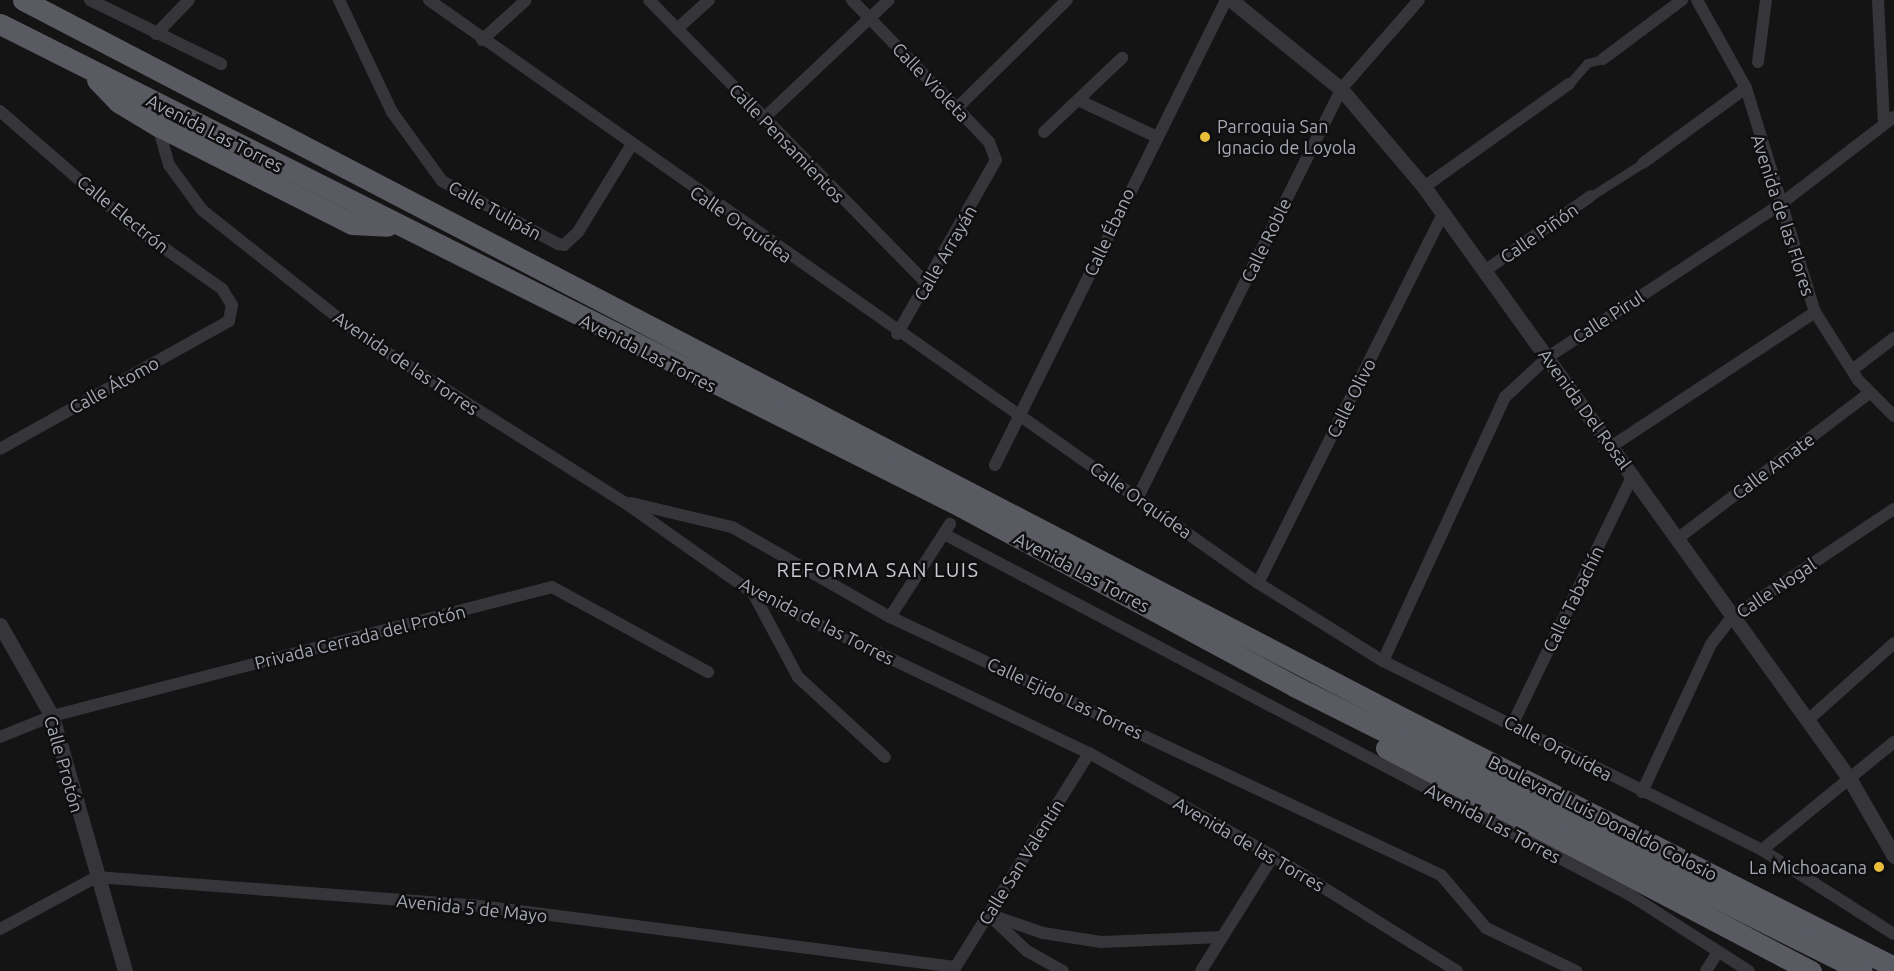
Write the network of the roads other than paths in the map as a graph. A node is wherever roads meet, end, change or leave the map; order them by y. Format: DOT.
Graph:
graph roads {
  1 [pos="23,0"];
  2 [pos="90,0"];
  3 [pos="189,0"];
  4 [pos="339,0"];
  5 [pos="429,0"];
  6 [pos="526,0"];
  7 [pos="649,0"];
  8 [pos="709,0"];
  9 [pos="852,0"];
  10 [pos="889,0"];
  11 [pos="1067,0"];
  12 [pos="1226,0"];
  13 [pos="1231,0"];
  14 [pos="1419,0"];
  15 [pos="1682,0"];
  16 [pos="1697,0"];
  17 [pos="1766,0"];
  18 [pos="1878,0"];
  19 [pos="870,19"];
  20 [pos="0,24"];
  21 [pos="677,29"];
  22 [pos="156,34"];
  23 [pos="482,40"];
  24 [pos="1122,58"];
  25 [pos="1603,59"];
  26 [pos="1758,62"];
  27 [pos="221,64"];
  28 [pos="84,67"];
  29 [pos="1569,84"];
  30 [pos="1746,88"];
  31 [pos="1341,89"];
  32 [pos="1078,100"];
  33 [pos="957,108"];
  34 [pos="0,111"];
  35 [pos="763,119"];
  36 [pos="1889,119"];
  37 [pos="158,126"];
  38 [pos="1044,132"];
  39 [pos="1155,136"];
  40 [pos="631,146"];
  41 [pos="1642,163"];
  42 [pos="992,172"];
  43 [pos="1424,187"];
  44 [pos="1591,196"];
  45 [pos="1778,206"];
  46 [pos="1443,213"];
  47 [pos="396,226"];
  48 [pos="1486,270"];
  49 [pos="927,284"];
  50 [pos="1815,312"];
  51 [pos="229,321"];
  52 [pos="897,334"];
  53 [pos="1894,339"];
  54 [pos="1548,357"];
  55 [pos="1852,370"];
  56 [pos="1869,393"];
  57 [pos="1021,416"];
  58 [pos="1894,416"];
  59 [pos="1612,446"];
  60 [pos="0,449"];
  61 [pos="995,465"];
  62 [pos="1633,475"];
  63 [pos="1138,496"];
  64 [pos="624,501"];
  65 [pos="1894,509"];
  66 [pos="1677,539"];
  67 [pos="1258,583"];
  68 [pos="753,593"];
  69 [pos="890,617"];
  70 [pos="1731,618"];
  71 [pos="0,625"];
  72 [pos="1894,643"];
  73 [pos="1383,661"];
  74 [pos="1312,671"];
  75 [pos="708,672"];
  76 [pos="1294,686"];
  77 [pos="52,716"];
  78 [pos="1808,720"];
  79 [pos="1387,721"];
  80 [pos="1513,723"];
  81 [pos="0,737"];
  82 [pos="1894,742"];
  83 [pos="1089,753"];
  84 [pos="885,757"];
  85 [pos="1849,778"];
  86 [pos="1642,792"];
  87 [pos="1762,850"];
  88 [pos="1893,853"];
  89 [pos="1273,856"];
  90 [pos="96,877"];
  91 [pos="988,914"];
  92 [pos="0,929"];
  93 [pos="1894,934"];
  94 [pos="1222,937"];
  95 [pos="1718,952"];
  96 [pos="1894,954"];
  97 [pos="1894,967"];
  98 [pos="954,969"];
  99 [pos="1453,970"];
  100 [pos="125,971"];
  101 [pos="1063,971"];
  102 [pos="1201,971"];
  103 [pos="1576,971"];
  104 [pos="1706,971"];
  105 [pos="1749,971"];
  106 [pos="1811,971"];
  107 [pos="1862,971"];
  1 -- 74 [label="highway, Avenida Las Torres"];
  2 -- 22 [label="street"];
  3 -- 22 [label="street"];
  4 -- 40 [label="street, Calle Tulipán"];
  5 -- 23 [label="street, Calle Orquídea"];
  6 -- 23 [label="street"];
  7 -- 21 [label="street, Calle Pensamientos"];
  8 -- 21 [label="street"];
  9 -- 19 [label="street, Calle Violeta"];
  10 -- 19 [label="street"];
  11 -- 33 [label="street"];
  12 -- 39 [label="street, Calle Ébano"];
  13 -- 31 [label="street, Avenida Del Rosal"];
  14 -- 31 [label="street, Calle Roble"];
  15 -- 25 [label="street"];
  16 -- 30 [label="street, Avenida de las Flores"];
  17 -- 26 [label="street"];
  18 -- 36 [label="street"];
  19 -- 33 [label="street, Calle Violeta"];
  19 -- 35 [label="street"];
  20 -- 28 [label="highway, Avenida Las Torres"];
  21 -- 35 [label="street, Calle Pensamientos"];
  22 -- 27 [label="street"];
  23 -- 40 [label="street, Calle Orquídea"];
  24 -- 32 [label="street"];
  25 -- 29 [label="street"];
  28 -- 37 [label="highway"];
  28 -- 47 [label="highway, Avenida Las Torres"];
  29 -- 43 [label="street"];
  30 -- 41 [label="street"];
  30 -- 45 [label="street, Avenida de las Flores"];
  31 -- 43 [label="street, Avenida Del Rosal"];
  31 -- 63 [label="street, Calle Roble"];
  32 -- 38 [label="street"];
  32 -- 39 [label="street"];
  33 -- 42 [label="street, Calle Violeta"];
  34 -- 51 [label="street, Calle Electrón"];
  35 -- 49 [label="street, Calle Pensamientos"];
  36 -- 45 [label="street, Calle Pirul"];
  37 -- 47 [label="highway"];
  37 -- 64 [label="street, Avenida de las Torres"];
  39 -- 57 [label="street, Calle Ébano"];
  40 -- 52 [label="street, Calle Orquídea"];
  41 -- 44 [label="street"];
  42 -- 49 [label="street, Calle Arrayán"];
  43 -- 46 [label="street, Avenida Del Rosal"];
  44 -- 48 [label="street, Calle Piñón"];
  45 -- 50 [label="street, Avenida de las Flores"];
  45 -- 54 [label="street, Calle Pirul"];
  46 -- 48 [label="street, Avenida Del Rosal"];
  46 -- 67 [label="street, Calle Olivo"];
  47 -- 76 [label="highway, Avenida Las Torres"];
  48 -- 54 [label="street, Avenida Del Rosal"];
  49 -- 52 [label="street, Calle Arrayán"];
  50 -- 55 [label="street, Avenida de las Flores"];
  50 -- 59 [label="street"];
  51 -- 60 [label="street, Calle Átomo"];
  52 -- 57 [label="street, Calle Orquídea"];
  53 -- 55 [label="street"];
  54 -- 59 [label="street, Avenida Del Rosal"];
  54 -- 73 [label="street, Calle Pirul"];
  55 -- 56 [label="street, Avenida de las Flores"];
  56 -- 58 [label="street, Avenida de las Flores"];
  56 -- 66 [label="street, Calle Amate"];
  57 -- 61 [label="street, Calle Ébano"];
  57 -- 63 [label="street, Calle Orquídea"];
  59 -- 62 [label="street, Avenida Del Rosal"];
  62 -- 66 [label="street, Avenida Del Rosal"];
  62 -- 80 [label="street, Calle Tabachín"];
  63 -- 67 [label="street, Calle Orquídea"];
  64 -- 68 [label="street, Avenida de las Torres"];
  64 -- 69 [label="street, Calle Ejido Las Torres"];
  65 -- 70 [label="street, Calle Nogal"];
  66 -- 70 [label="street, Avenida Del Rosal"];
  67 -- 73 [label="street, Calle Orquídea"];
  68 -- 83 [label="street, Avenida de las Torres"];
  68 -- 84 [label="street"];
  69 -- 95 [label="street, Avenida Las Torres"];
  69 -- 103 [label="street, Calle Ejido Las Torres"];
  70 -- 78 [label="street, Avenida Del Rosal"];
  70 -- 86 [label="street, Calle Nogal"];
  71 -- 77 [label="street, Calle Protón"];
  72 -- 78 [label="street"];
  73 -- 80 [label="street, Calle Orquídea"];
  74 -- 79 [label="highway, Boulevard Luis Donaldo Colosio"];
  74 -- 96 [label="highway"];
  75 -- 77 [label="street, Privada Cerrada del Protón"];
  76 -- 79 [label="highway, Boulevard Luis Donaldo Colosio"];
  76 -- 106 [label="highway"];
  77 -- 81 [label="street, Privada Cerrada del Protón"];
  77 -- 90 [label="street, Calle Protón"];
  78 -- 85 [label="street, Avenida Del Rosal"];
  79 -- 97 [label="highway, Boulevard Luis Donaldo Colosio"];
  79 -- 107 [label="highway, Boulevard Luis Donaldo Colosio"];
  80 -- 86 [label="street, Calle Orquídea"];
  82 -- 85 [label="street"];
  83 -- 89 [label="street, Avenida de las Torres"];
  83 -- 91 [label="street, Calle San Valentín"];
  85 -- 87 [label="street"];
  85 -- 88 [label="street, Avenida Del Rosal"];
  86 -- 87 [label="street, Calle Orquídea"];
  87 -- 93 [label="street, Calle Orquídea"];
  89 -- 94 [label="street"];
  89 -- 99 [label="street, Avenida de las Torres"];
  90 -- 92 [label="street"];
  90 -- 98 [label="street, Avenida 5 de Mayo"];
  90 -- 100 [label="street, Calle Protón"];
  91 -- 94 [label="street"];
  91 -- 98 [label="street, Calle San Valentín"];
  91 -- 101 [label="street"];
  94 -- 102 [label="street"];
  95 -- 104 [label="street"];
  95 -- 105 [label="street, Avenida Las Torres"];
}
